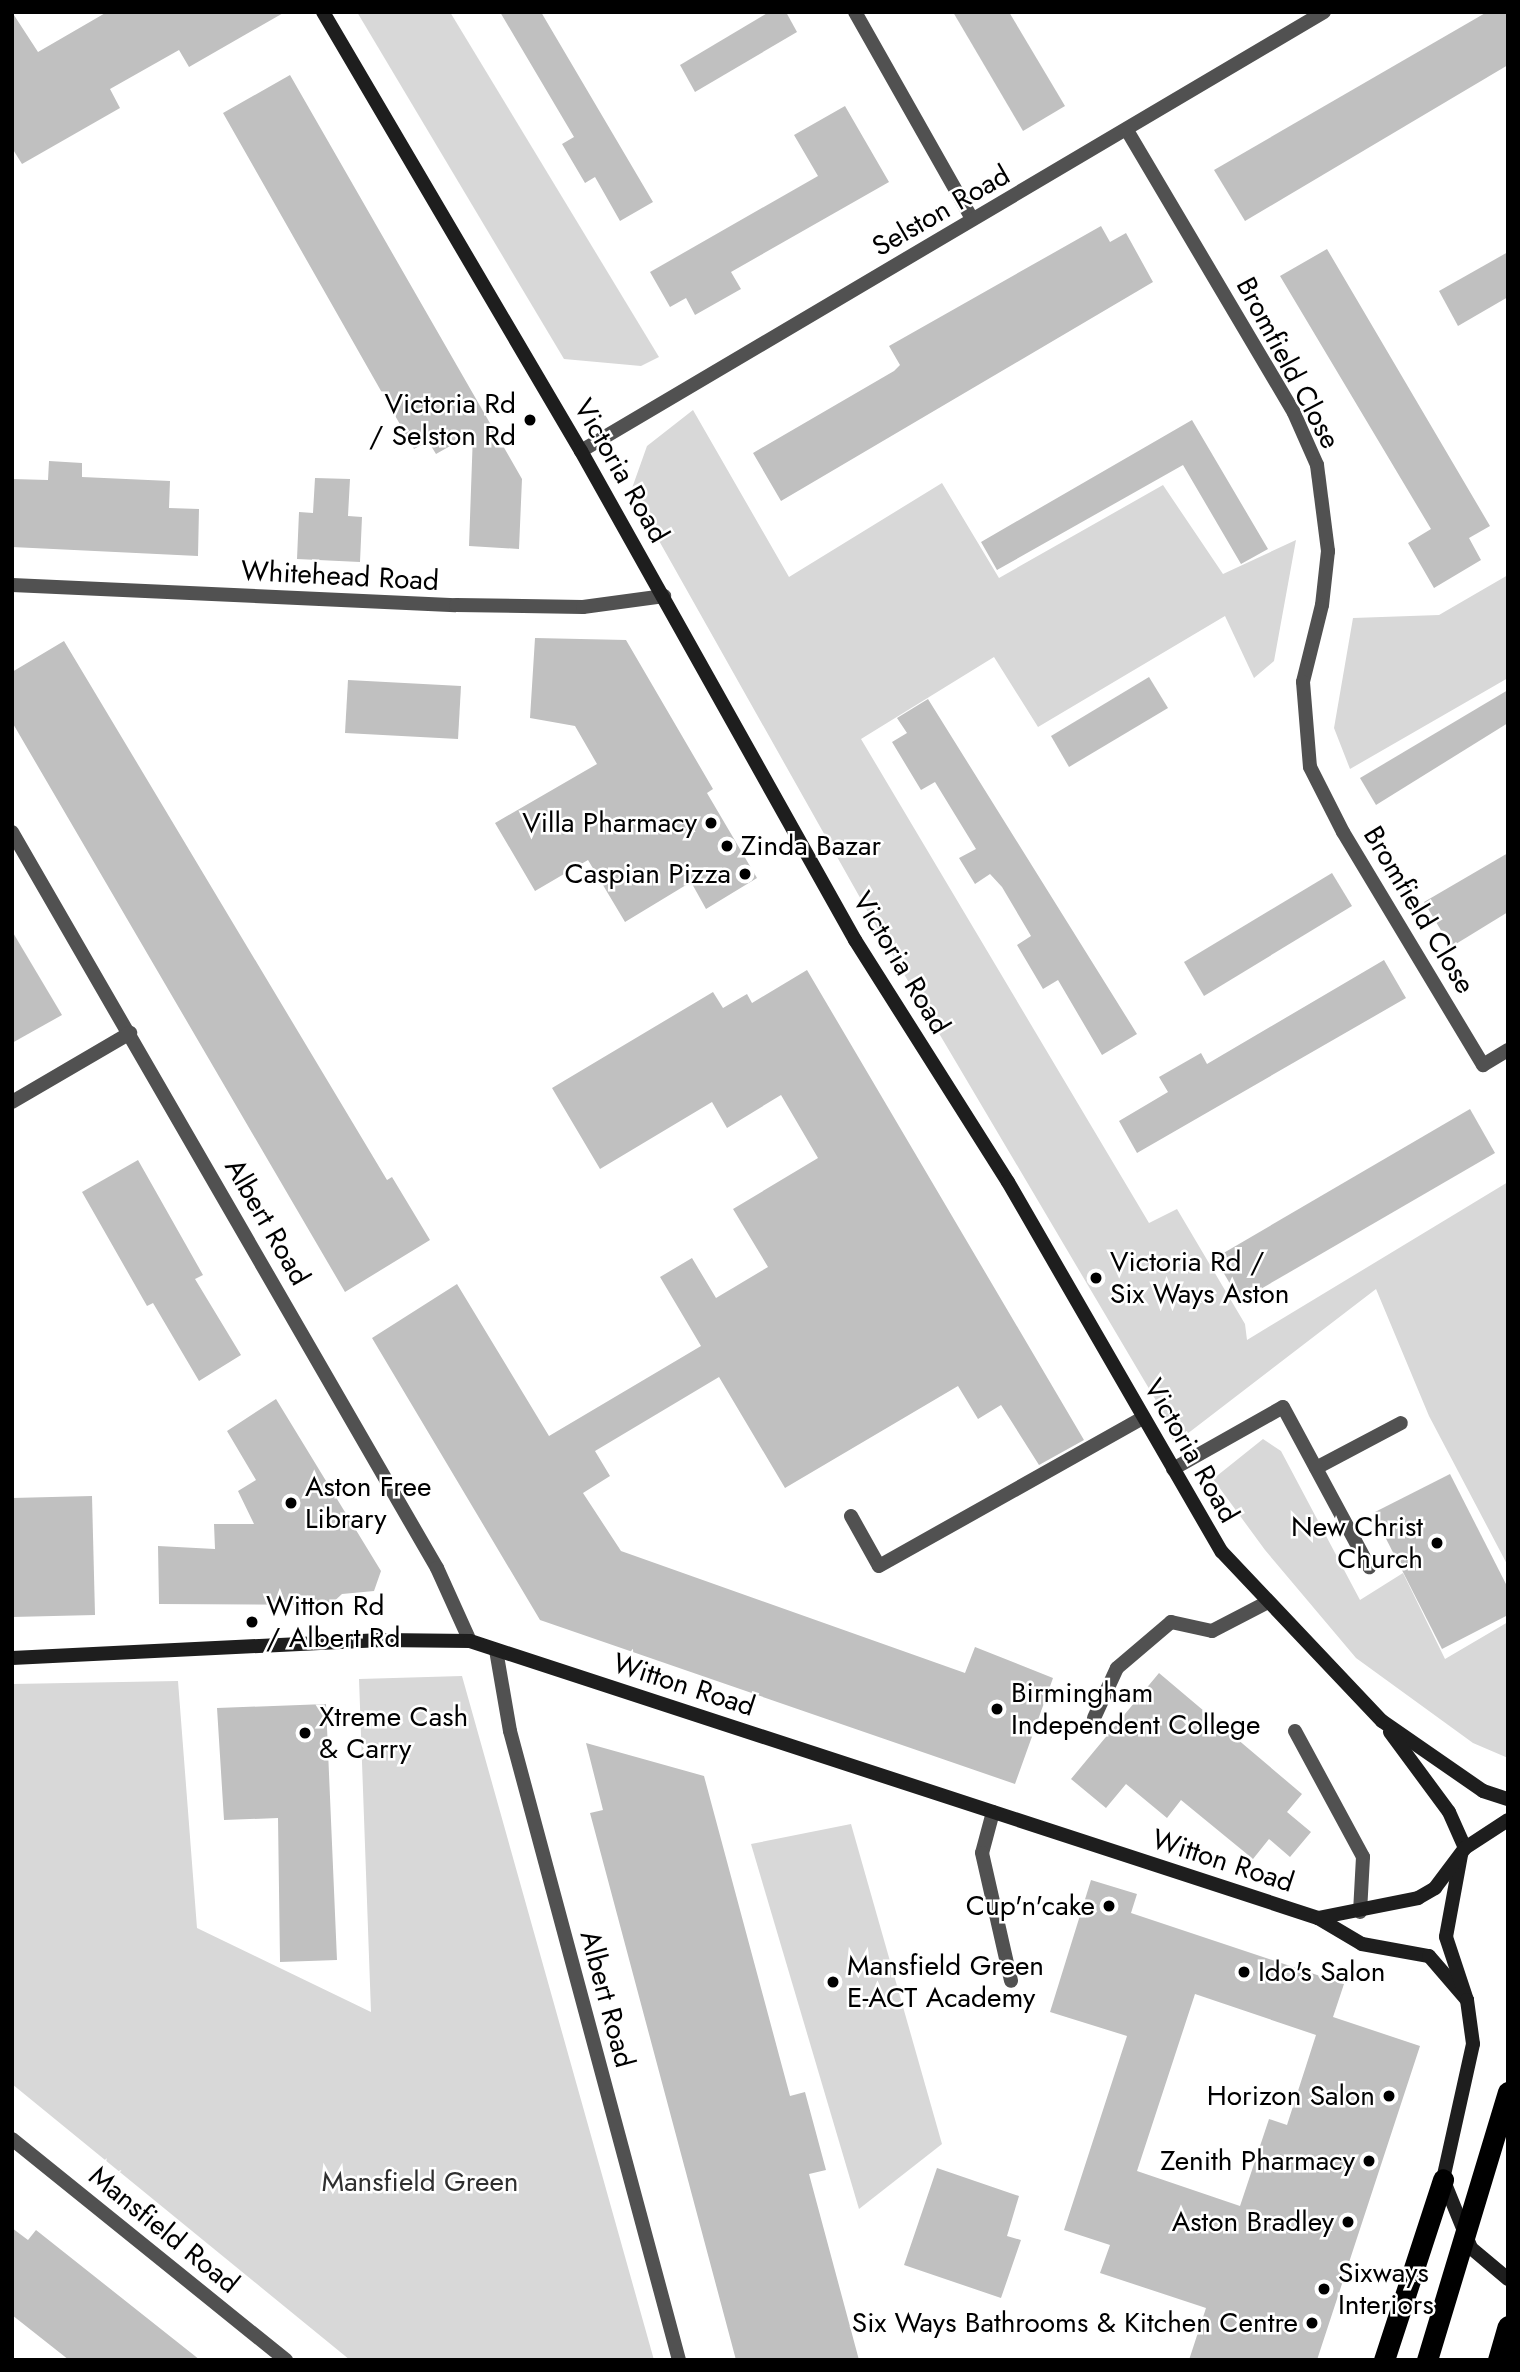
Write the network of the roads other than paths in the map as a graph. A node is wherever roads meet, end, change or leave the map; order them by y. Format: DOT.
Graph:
graph roads {
  1 [pos="323,12"];
  2 [pos="855,12"];
  3 [pos="1324,12"];
  4 [pos="1128,132"];
  5 [pos="972,219"];
  6 [pos="582,451"];
  7 [pos="12,585"];
  8 [pos="664,596"];
  9 [pos="12,832"];
  10 [pos="130,1034"];
  11 [pos="1508,1049"];
  12 [pos="12,1102"];
  13 [pos="1143,1418"];
  14 [pos="1401,1423"];
  15 [pos="1316,1468"];
  16 [pos="1173,1469"];
  17 [pos="851,1516"];
  18 [pos="1369,1567"];
  19 [pos="1268,1602"];
  20 [pos="470,1641"];
  21 [pos="496,1650"];
  22 [pos="12,1658"];
  23 [pos="1094,1718"];
  24 [pos="1382,1721"];
  25 [pos="1295,1731"];
  26 [pos="1508,1800"];
  27 [pos="993,1812"];
  28 [pos="1508,1820"];
  29 [pos="1463,1852"];
  30 [pos="1360,1912"];
  31 [pos="1318,1918"];
  32 [pos="1011,1981"];
  33 [pos="1467,2000"];
  34 [pos="1508,2092"];
  35 [pos="12,2139"];
  36 [pos="1443,2179"];
  37 [pos="1508,2279"];
  38 [pos="1508,2326"];
  39 [pos="286,2360"];
  40 [pos="678,2360"];
  41 [pos="1384,2360"];
  42 [pos="1427,2360"];
  43 [pos="1498,2360"];
  1 -- 6 [label="street, Victoria Road"];
  2 -- 5 [label="street"];
  3 -- 4 [label="street, Selston Road"];
  4 -- 5 [label="street, Selston Road"];
  4 -- 11 [label="street, Bromfield Close"];
  5 -- 6 [label="street, Selston Road"];
  6 -- 8 [label="street, Victoria Road"];
  7 -- 8 [label="street, Whitehead Road"];
  8 -- 13 [label="street, Victoria Road"];
  9 -- 10 [label="street, Albert Road"];
  10 -- 12 [label="street"];
  10 -- 20 [label="street, Albert Road"];
  13 -- 16 [label="street, Victoria Road"];
  13 -- 17 [label="street"];
  14 -- 15 [label="street"];
  15 -- 16 [label="street"];
  15 -- 18 [label="street"];
  16 -- 19 [label="street, Victoria Road"];
  19 -- 23 [label="street"];
  19 -- 24 [label="street, Victoria Road"];
  20 -- 21 [label="street, Witton Road"];
  20 -- 22 [label="street, Witton Road"];
  21 -- 27 [label="street, Witton Road"];
  21 -- 40 [label="street, Albert Road"];
  24 -- 26 [label="street, Victoria Road"];
  24 -- 29 [label="street, Victoria Road"];
  25 -- 30 [label="street"];
  27 -- 31 [label="street, Witton Road"];
  27 -- 32 [label="street"];
  28 -- 29 [label="street, Witton Road"];
  29 -- 30 [label="street, Witton Road"];
  29 -- 33 [label="street"];
  30 -- 31 [label="street, Witton Road"];
  31 -- 33 [label="street, Witton Road"];
  33 -- 36 [label="street"];
  34 -- 42 [label="highway"];
  35 -- 39 [label="street, Mansfield Road"];
  36 -- 37 [label="street"];
  36 -- 41 [label="highway"];
  38 -- 43 [label="highway"];
}
